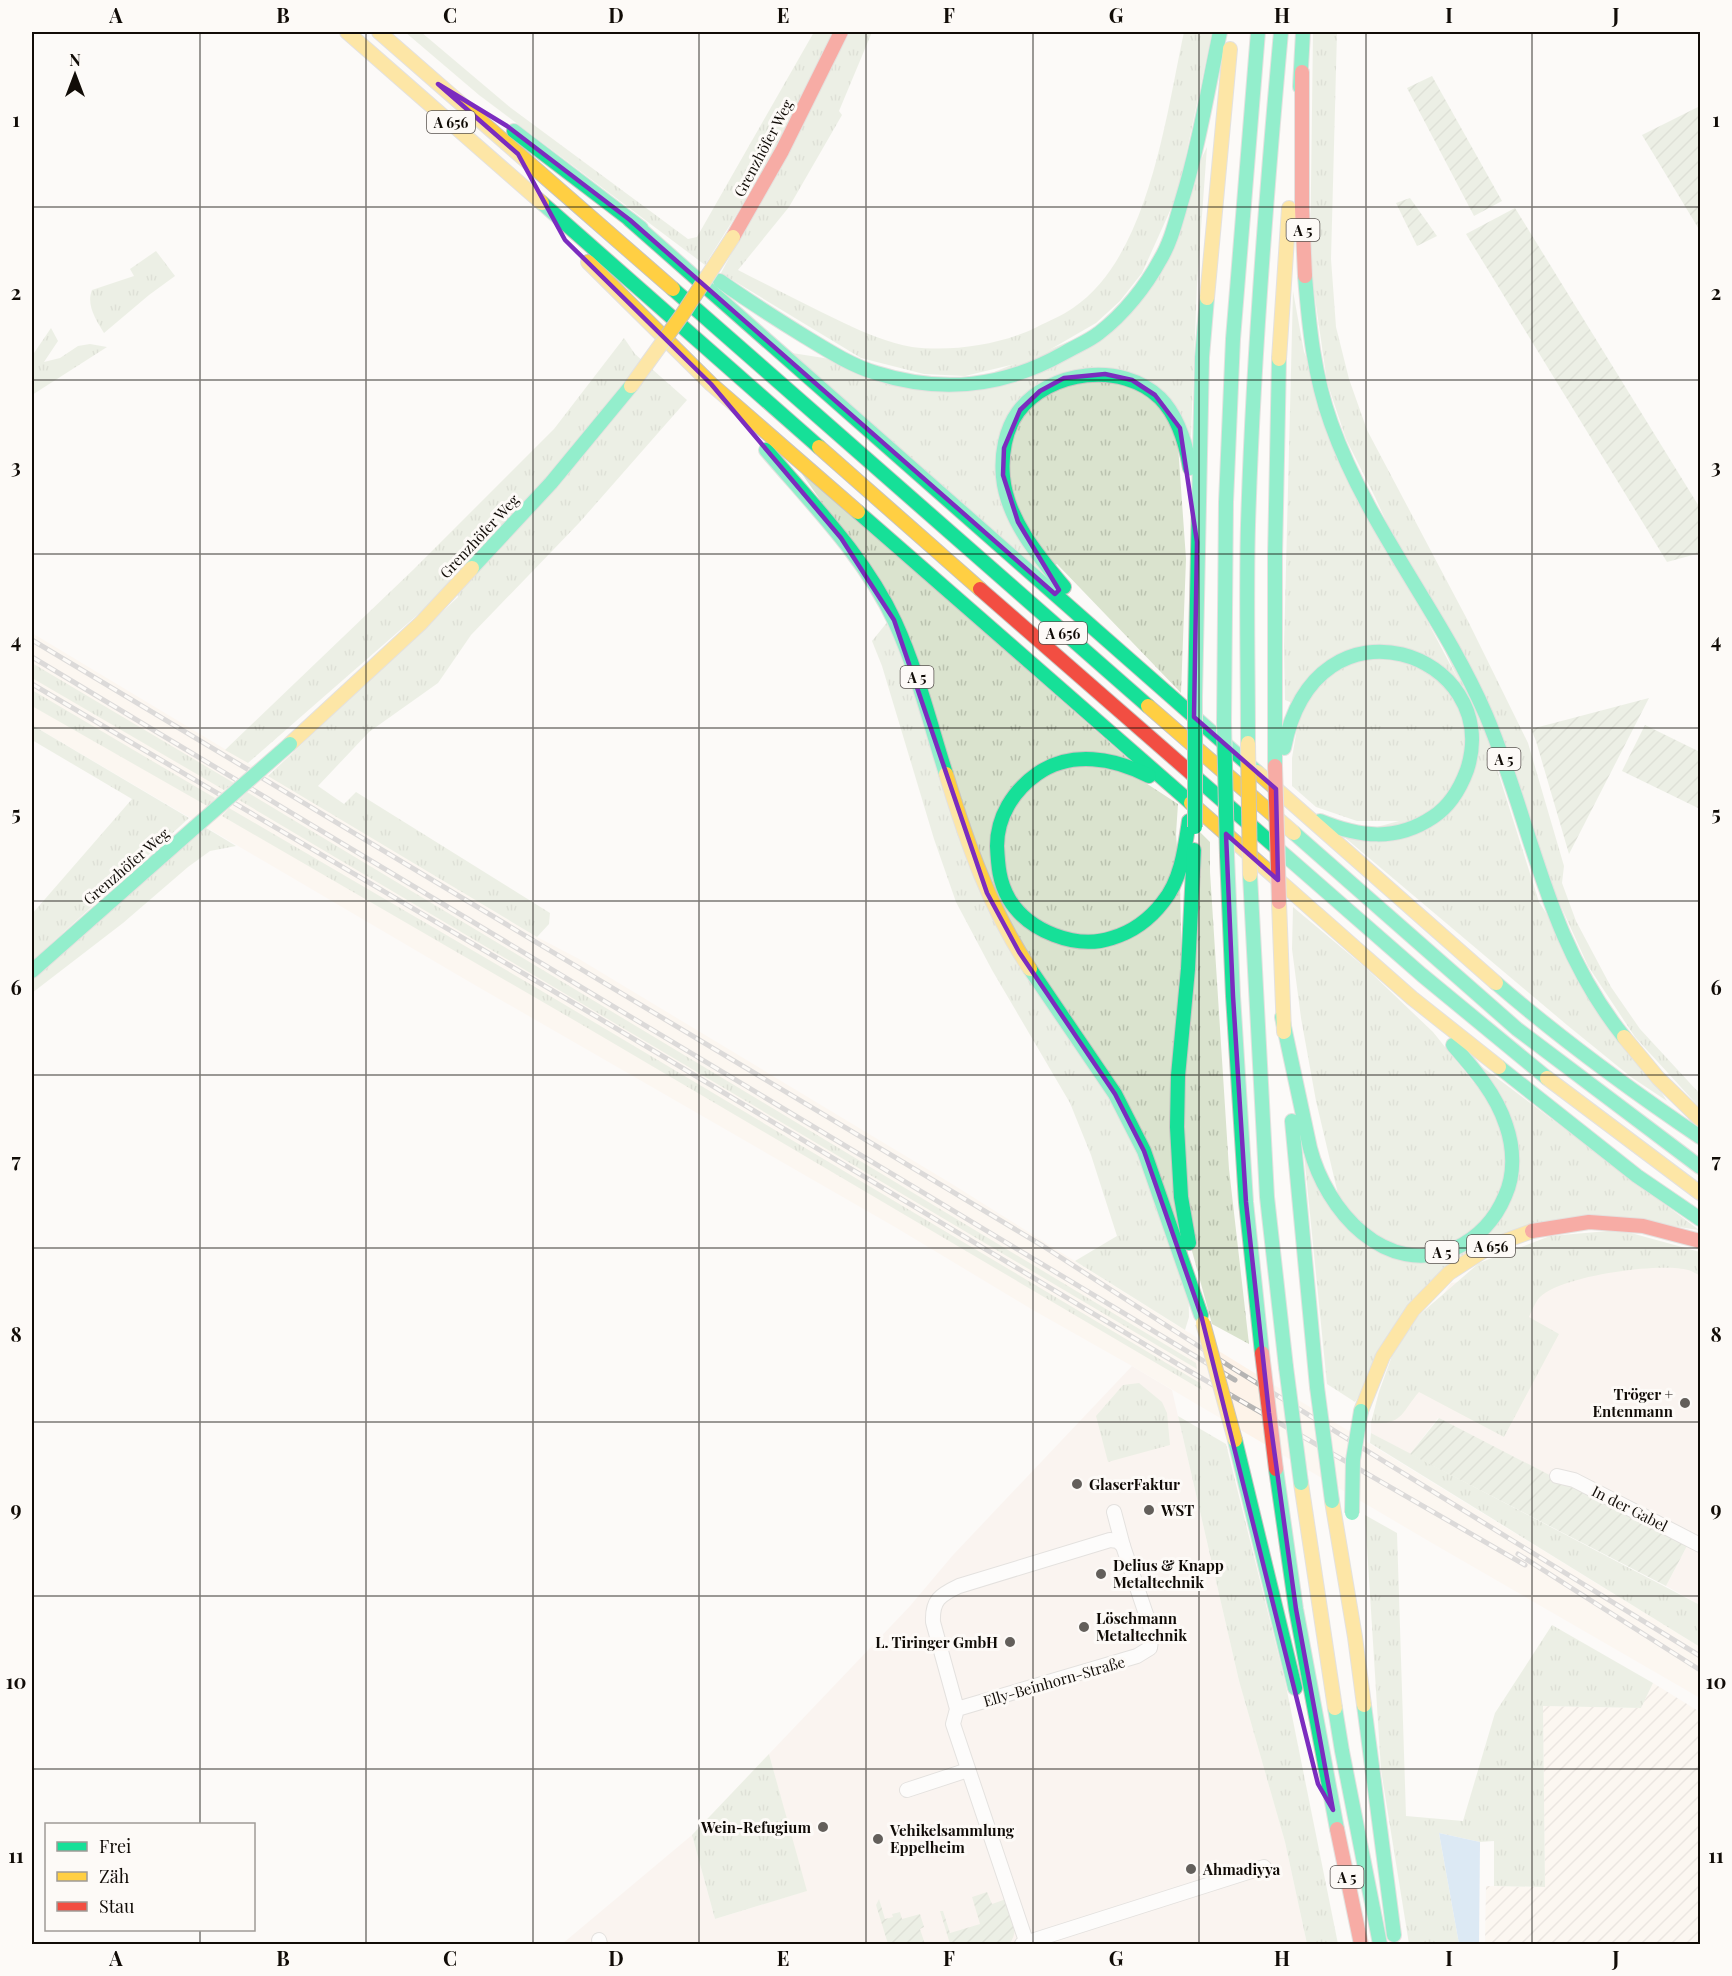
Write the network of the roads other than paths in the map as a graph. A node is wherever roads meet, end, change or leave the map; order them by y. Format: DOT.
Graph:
graph roads {
  1 [pos="347,32"];
  2 [pos="379,32"];
  3 [pos="841,32"];
  4 [pos="1220,32"];
  5 [pos="1232,32"];
  6 [pos="1258,32"];
  7 [pos="1281,32"];
  8 [pos="1304,32"];
  9 [pos="1302,72"];
  10 [pos="438,84"];
  11 [pos="546,206"];
  12 [pos="630,220"];
  13 [pos="711,384"];
  14 [pos="1197,542"];
  15 [pos="1123,654"];
  16 [pos="1278,770"];
  17 [pos="1189,795"];
  18 [pos="1297,808"];
  19 [pos="1192,824"];
  20 [pos="32,971"];
  21 [pos="1412,998"];
  22 [pos="1282,1017"];
  23 [pos="1701,1119"];
  24 [pos="1701,1137"];
  25 [pos="1701,1167"];
  26 [pos="1701,1193"];
  27 [pos="1701,1219"];
  28 [pos="1701,1241"];
  29 [pos="1202,1319"];
  30 [pos="1557,1476"];
  31 [pos="1114,1512"];
  32 [pos="1352,1518"];
  33 [pos="1701,1545"];
  34 [pos="1123,1546"];
  35 [pos="1353,1546"];
  36 [pos="1355,1636"];
  37 [pos="957,1709"];
  38 [pos="968,1770"];
  39 [pos="907,1790"];
  40 [pos="1333,1810"];
  41 [pos="1264,1868"];
  42 [pos="1025,1944"];
  43 [pos="1361,1944"];
  44 [pos="1380,1944"];
  45 [pos="1395,1944"];
  1 -- 11 [label="main road, A 656"];
  2 -- 10 [label="main road, A 656"];
  3 -- 20 [label="main road, Grenzhöfer Weg, bridge"];
  4 -- 12 [label="main road, A 656"];
  5 -- 14 [label="main road"];
  6 -- 40 [label="main road, A 5, bridge"];
  7 -- 44 [label="main road, A 5, bridge"];
  8 -- 9 [label="main road, A 5"];
  9 -- 16 [label="main road, A 5"];
  9 -- 23 [label="main road, A 5"];
  10 -- 12 [label="main road, A 656"];
  10 -- 25 [label="main road, A 656"];
  11 -- 13 [label="main road, A 5"];
  11 -- 26 [label="main road, A 656"];
  12 -- 15 [label="main road, A 656"];
  13 -- 17 [label="main road"];
  13 -- 29 [label="main road, A 5"];
  14 -- 15 [label="main road"];
  14 -- 17 [label="main road, bridge"];
  15 -- 18 [label="main road"];
  16 -- 18 [label="main road"];
  16 -- 22 [label="main road, bridge"];
  17 -- 19 [label="main road, bridge"];
  17 -- 19 [label="main road"];
  17 -- 21 [label="main road"];
  18 -- 24 [label="main road"];
  19 -- 29 [label="main road, A 5"];
  21 -- 22 [label="main road, A 5"];
  21 -- 27 [label="main road"];
  22 -- 36 [label="main road, bridge"];
  28 -- 32 [label="main road, A 656, bridge"];
  29 -- 40 [label="main road, A 5, bridge"];
  30 -- 33 [label="street, In der Gabel"];
  31 -- 34 [label="street, Elly-Beinhorn-Straße"];
  34 -- 37 [label="street, Elly-Beinhorn-Straße"];
  34 -- 37 [label="street"];
  35 -- 36 [label="main road"];
  36 -- 45 [label="main road"];
  37 -- 38 [label="street"];
  38 -- 39 [label="street"];
  38 -- 42 [label="street"];
  40 -- 43 [label="main road, A 5"];
  41 -- 42 [label="street"];
}
